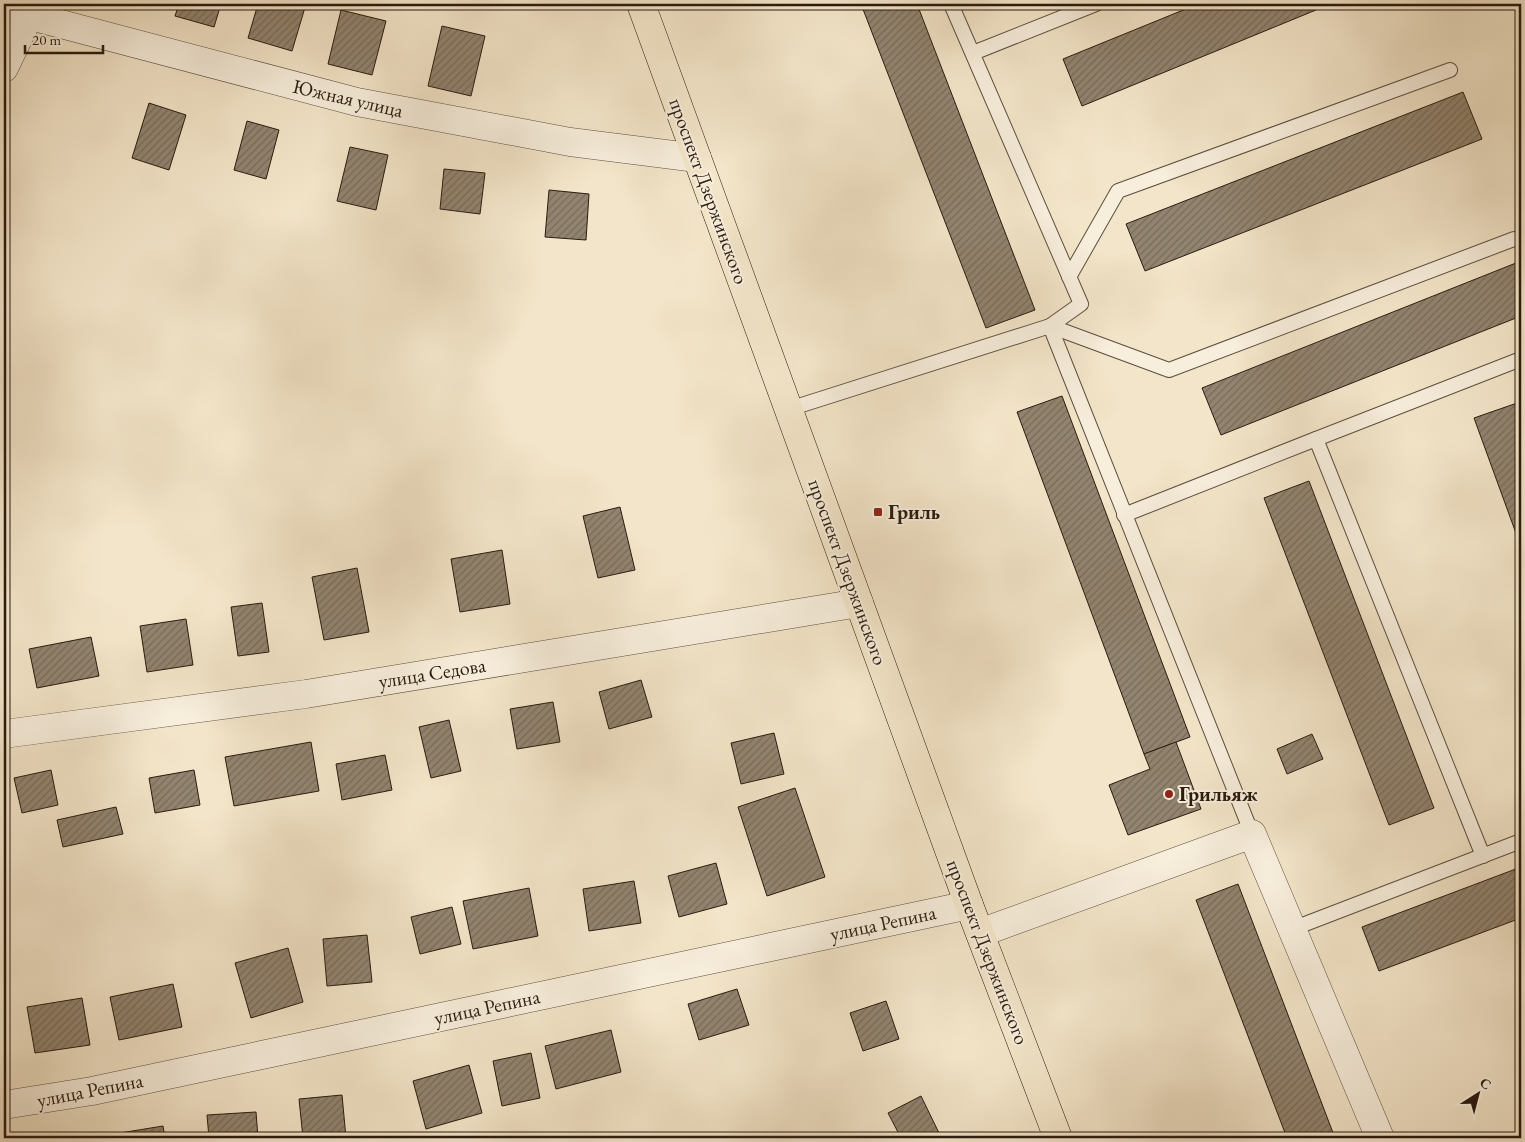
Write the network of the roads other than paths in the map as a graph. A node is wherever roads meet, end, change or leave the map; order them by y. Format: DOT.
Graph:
graph roads {
  1 [pos="951,4"];
  2 [pos="1096,4"];
  3 [pos="645,5"];
  4 [pos="17,13"];
  5 [pos="973,53"];
  6 [pos="4,68"];
  7 [pos="1450,70"];
  8 [pos="697,158"];
  9 [pos="1514,239"];
  10 [pos="1069,277"];
  11 [pos="1050,326"];
  12 [pos="1521,359"];
  13 [pos="788,409"];
  14 [pos="1316,439"];
  15 [pos="1124,515"];
  16 [pos="859,603"];
  17 [pos="4,734"];
  18 [pos="1252,834"];
  19 [pos="1521,841"];
  20 [pos="1483,856"];
  21 [pos="969,905"];
  22 [pos="1292,929"];
  23 [pos="980,933"];
  24 [pos="4,1105"];
  25 [pos="1058,1138"];
  26 [pos="1380,1138"];
  1 -- 5 [label="lane"];
  2 -- 5 [label="lane"];
  3 -- 8 [label="main road, проспект Дзержинского"];
  4 -- 6 [label="street"];
  4 -- 8 [label="street, Южная улица"];
  5 -- 10 [label="lane"];
  7 -- 10 [label="lane"];
  8 -- 13 [label="main road, проспект Дзержинского"];
  9 -- 11 [label="lane"];
  10 -- 11 [label="lane"];
  11 -- 13 [label="lane"];
  11 -- 15 [label="lane"];
  12 -- 14 [label="lane"];
  13 -- 16 [label="main road, проспект Дзержинского"];
  14 -- 15 [label="lane"];
  14 -- 20 [label="lane"];
  15 -- 18 [label="lane"];
  16 -- 17 [label="street, улица Седова"];
  16 -- 21 [label="main road, проспект Дзержинского"];
  18 -- 22 [label="street"];
  18 -- 23 [label="street"];
  19 -- 20 [label="lane"];
  20 -- 22 [label="lane"];
  21 -- 23 [label="main road, проспект Дзержинского"];
  21 -- 24 [label="street, улица Репина"];
  22 -- 26 [label="street"];
  23 -- 25 [label="main road, проспект Дзержинского"];
}
